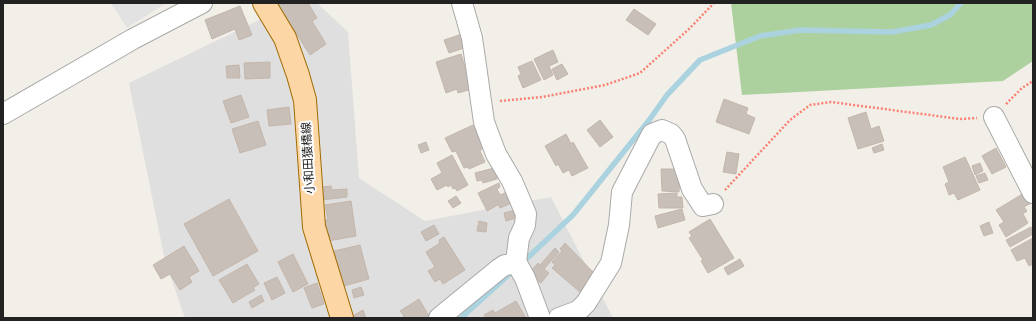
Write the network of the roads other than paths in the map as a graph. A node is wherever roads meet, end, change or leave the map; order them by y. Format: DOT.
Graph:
graph roads {
  1 [pos="202,3"];
  2 [pos="264,3"];
  3 [pos="462,3"];
  4 [pos="3,114"];
  5 [pos="994,117"];
  6 [pos="1033,193"];
  7 [pos="713,204"];
  8 [pos="520,268"];
  9 [pos="342,318"];
  10 [pos="439,318"];
  11 [pos="540,318"];
  12 [pos="559,318"];
  1 -- 4 [label="street"];
  2 -- 9 [label="main road, 小和田猿橋線"];
  3 -- 8 [label="street"];
  5 -- 6 [label="street"];
  7 -- 12 [label="street"];
  8 -- 10 [label="street"];
  8 -- 11 [label="street"];
}
